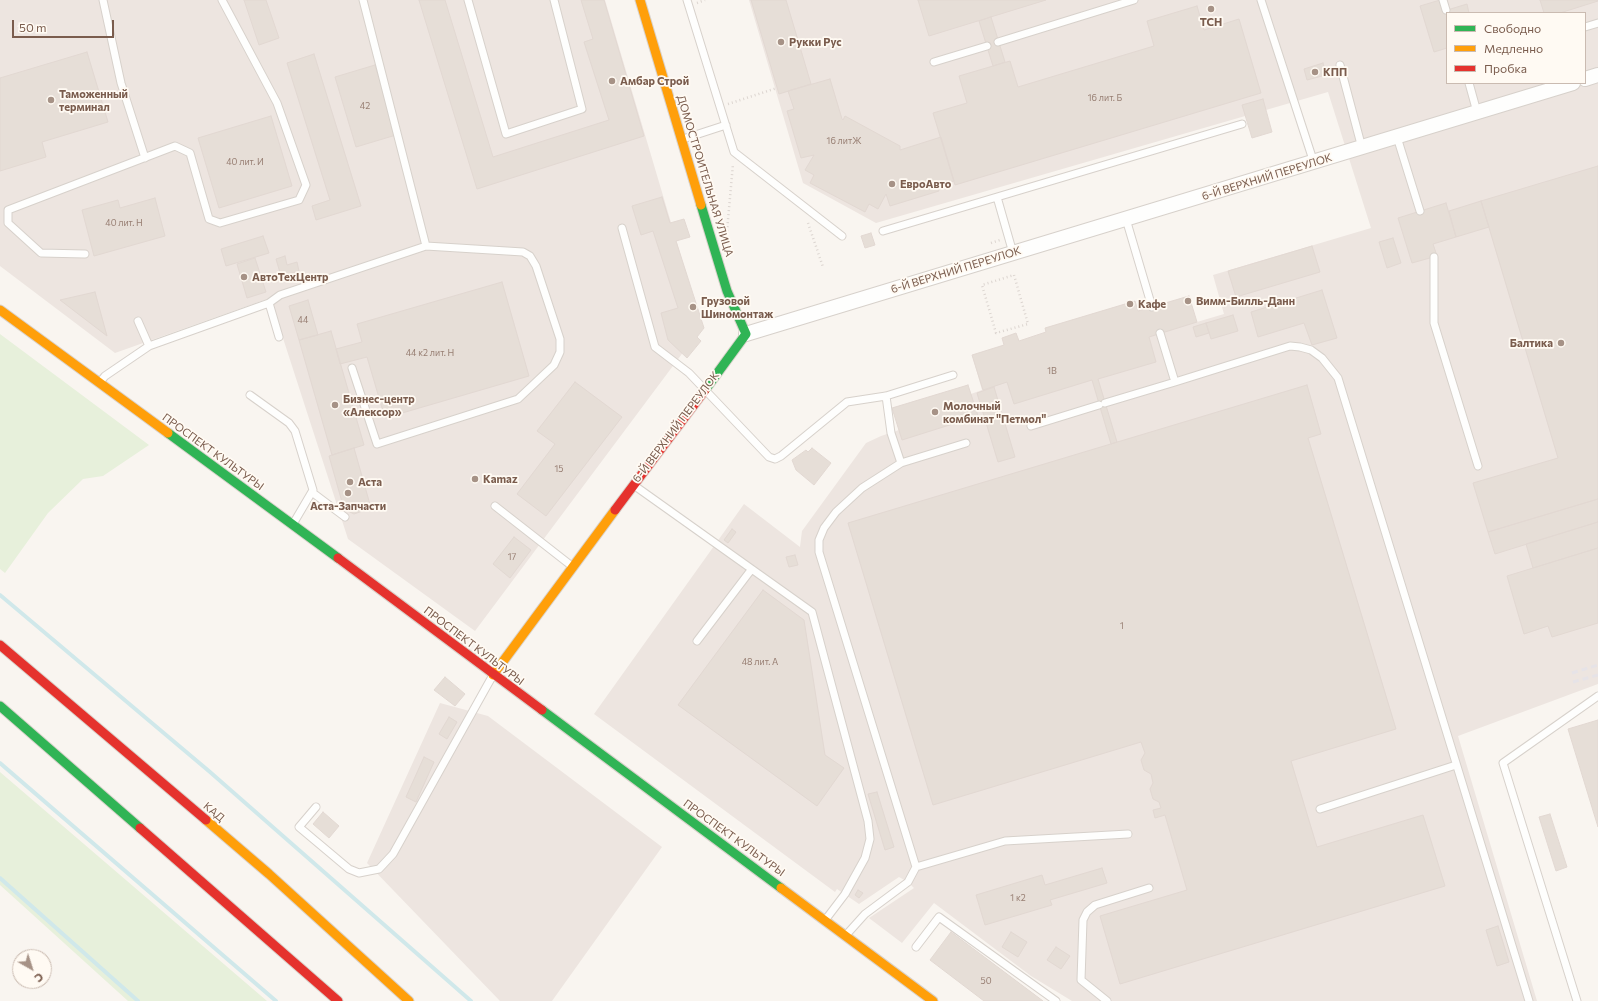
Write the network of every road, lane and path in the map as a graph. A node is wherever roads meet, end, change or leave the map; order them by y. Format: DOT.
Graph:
graph roads {
  1 [pos="103,0"];
  2 [pos="222,0"];
  3 [pos="363,0"];
  4 [pos="468,0"];
  5 [pos="554,0"];
  6 [pos="640,0"];
  7 [pos="688,0"];
  8 [pos="1134,0"];
  9 [pos="1261,0"];
  10 [pos="1443,0"];
  11 [pos="1446,10"];
  12 [pos="1598,23"];
  13 [pos="1586,27"];
  14 [pos="998,42"];
  15 [pos="987,46"];
  16 [pos="934,62"];
  17 [pos="1340,65"];
  18 [pos="1598,76"];
  19 [pos="1586,79"];
  20 [pos="1468,84"];
  21 [pos="1570,84"];
  22 [pos="778,88"];
  23 [pos="720,107"];
  24 [pos="1477,112"];
  25 [pos="1242,124"];
  26 [pos="726,125"];
  27 [pos="1397,137"];
  28 [pos="681,140"];
  29 [pos="1362,148"];
  30 [pos="734,152"];
  31 [pos="145,158"];
  32 [pos="1314,163"];
  33 [pos="997,197"];
  34 [pos="802,205"];
  35 [pos="1420,211"];
  36 [pos="1126,219"];
  37 [pos="622,228"];
  38 [pos="727,231"];
  39 [pos="883,231"];
  40 [pos="842,236"];
  41 [pos="426,246"];
  42 [pos="1012,253"];
  43 [pos="85,254"];
  44 [pos="1434,257"];
  45 [pos="823,266"];
  46 [pos="1014,275"];
  47 [pos="269,303"];
  48 [pos="1152,307"];
  49 [pos="0,310"];
  50 [pos="138,321"];
  51 [pos="1160,333"];
  52 [pos="746,334"];
  53 [pos="279,337"];
  54 [pos="149,346"];
  55 [pos="352,368"];
  56 [pos="953,375"];
  57 [pos="1175,382"];
  58 [pos="99,384"];
  59 [pos="705,389"];
  60 [pos="250,395"];
  61 [pos="886,396"];
  62 [pos="1031,426"];
  63 [pos="966,443"];
  64 [pos="901,463"];
  65 [pos="1478,466"];
  66 [pos="633,485"];
  67 [pos="312,493"];
  68 [pos="495,506"];
  69 [pos="345,517"];
  70 [pos="293,525"];
  71 [pos="573,567"];
  72 [pos="751,570"];
  73 [pos="697,641"];
  74 [pos="0,645"];
  75 [pos="493,675"];
  76 [pos="1598,696"];
  77 [pos="0,706"];
  78 [pos="1456,765"];
  79 [pos="316,807"];
  80 [pos="1320,809"];
  81 [pos="1128,834"];
  82 [pos="916,867"];
  83 [pos="1149,888"];
  84 [pos="825,920"];
  85 [pos="846,935"];
  86 [pos="916,948"];
  87 [pos="338,1001"];
  88 [pos="409,1001"];
  89 [pos="933,1001"];
  90 [pos="1056,1001"];
  91 [pos="1107,1001"];
  92 [pos="1528,1001"];
  93 [pos="1577,1001"];
  1 -- 31 [label="lane"];
  2 -- 31 [label="lane"];
  3 -- 41 [label="lane"];
  4 -- 5 [label="lane"];
  6 -- 28 [label="main road, ДОМОСТРОИТЕЛЬНАЯ УЛИЦА"];
  7 -- 23 [label="lane"];
  8 -- 14 [label="lane"];
  9 -- 32 [label="lane"];
  10 -- 11 [label="lane"];
  12 -- 13 [label="lane"];
  15 -- 16 [label="lane"];
  17 -- 29 [label="lane"];
  18 -- 19 [label="street"];
  20 -- 24 [label="lane"];
  21 -- 24 [label="street, 6-Й ВЕРХНИЙ ПЕРЕУЛОК"];
  22 -- 23 [label="path"];
  23 -- 26 [label="lane"];
  24 -- 27 [label="street, 6-Й ВЕРХНИЙ ПЕРЕУЛОК"];
  25 -- 33 [label="lane"];
  26 -- 28 [label="lane"];
  26 -- 30 [label="lane"];
  27 -- 29 [label="street, 6-Й ВЕРХНИЙ ПЕРЕУЛОК"];
  27 -- 35 [label="lane"];
  28 -- 52 [label="main road, ДОМОСТРОИТЕЛЬНАЯ УЛИЦА"];
  29 -- 32 [label="street, 6-Й ВЕРХНИЙ ПЕРЕУЛОК"];
  30 -- 34 [label="lane"];
  30 -- 38 [label="path"];
  31 -- 43 [label="lane"];
  32 -- 36 [label="street, 6-Й ВЕРХНИЙ ПЕРЕУЛОК"];
  33 -- 39 [label="lane"];
  33 -- 42 [label="lane"];
  34 -- 40 [label="lane"];
  34 -- 45 [label="path"];
  36 -- 42 [label="street, 6-Й ВЕРХНИЙ ПЕРЕУЛОК"];
  36 -- 48 [label="lane"];
  37 -- 59 [label="lane"];
  41 -- 47 [label="lane"];
  41 -- 55 [label="lane"];
  42 -- 52 [label="street, 6-Й ВЕРХНИЙ ПЕРЕУЛОК"];
  44 -- 65 [label="lane"];
  46 -- 46 [label="path"];
  47 -- 53 [label="lane"];
  47 -- 54 [label="lane"];
  49 -- 58 [label="main road, ПРОСПЕКТ КУЛЬТУРЫ"];
  50 -- 54 [label="lane"];
  51 -- 57 [label="lane"];
  52 -- 59 [label="main road, 6-Й ВЕРХНИЙ ПЕРЕУЛОК"];
  54 -- 58 [label="lane"];
  56 -- 61 [label="lane"];
  57 -- 62 [label="lane"];
  57 -- 78 [label="lane"];
  58 -- 70 [label="main road, ПРОСПЕКТ КУЛЬТУРЫ"];
  59 -- 61 [label="lane"];
  59 -- 66 [label="main road, 6-Й ВЕРХНИЙ ПЕРЕУЛОК"];
  60 -- 67 [label="lane"];
  61 -- 64 [label="lane"];
  63 -- 64 [label="lane"];
  64 -- 82 [label="lane"];
  66 -- 71 [label="main road, 6-Й ВЕРХНИЙ ПЕРЕУЛОК"];
  66 -- 72 [label="lane"];
  67 -- 69 [label="lane"];
  67 -- 70 [label="lane"];
  68 -- 71 [label="lane"];
  70 -- 75 [label="main road, ПРОСПЕКТ КУЛЬТУРЫ"];
  71 -- 75 [label="main road, 6-Й ВЕРХНИЙ ПЕРЕУЛОК"];
  72 -- 73 [label="lane"];
  72 -- 84 [label="lane"];
  74 -- 88 [label="main road, КАД"];
  75 -- 79 [label="lane"];
  75 -- 84 [label="main road, ПРОСПЕКТ КУЛЬТУРЫ"];
  76 -- 93 [label="lane"];
  77 -- 87 [label="main road"];
  78 -- 80 [label="lane"];
  78 -- 92 [label="lane"];
  81 -- 82 [label="lane"];
  82 -- 85 [label="lane"];
  83 -- 91 [label="lane"];
  84 -- 85 [label="main road, ПРОСПЕКТ КУЛЬТУРЫ"];
  85 -- 89 [label="main road, ПРОСПЕКТ КУЛЬТУРЫ"];
  86 -- 90 [label="lane"];
}
